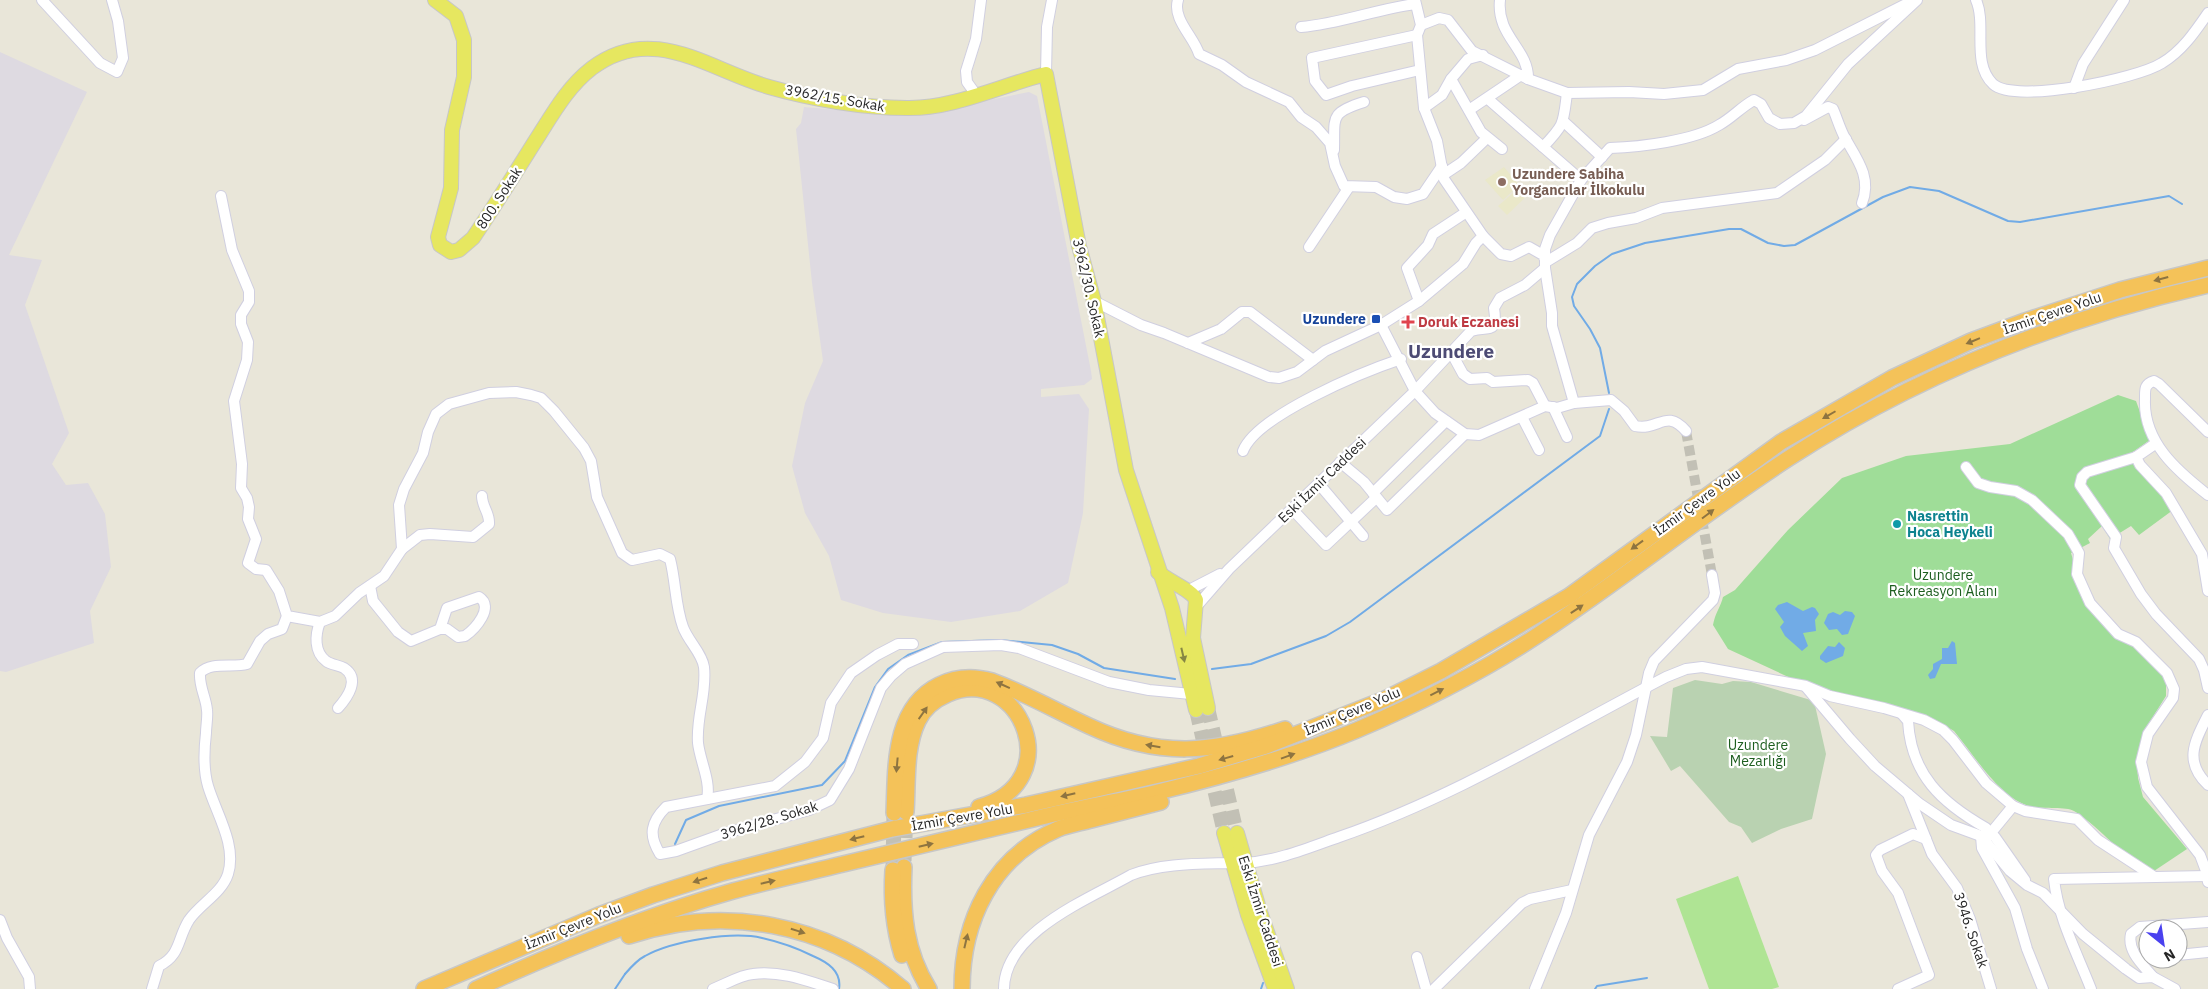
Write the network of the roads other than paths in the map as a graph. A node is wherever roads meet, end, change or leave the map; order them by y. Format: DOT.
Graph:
graph roads {
  1 [pos="42,0"];
  2 [pos="112,0"];
  3 [pos="435,0"];
  4 [pos="980,0"];
  5 [pos="1052,0"];
  6 [pos="1178,0"];
  7 [pos="1500,0"];
  8 [pos="1915,0"];
  9 [pos="1976,0"];
  10 [pos="2124,0"];
  11 [pos="1415,2"];
  12 [pos="2208,13"];
  13 [pos="1301,27"];
  14 [pos="1419,30"];
  15 [pos="1483,55"];
  16 [pos="1420,70"];
  17 [pos="1046,74"];
  18 [pos="1524,77"];
  19 [pos="1451,79"];
  20 [pos="769,87"];
  21 [pos="2074,88"];
  22 [pos="1567,94"];
  23 [pos="977,96"];
  24 [pos="1488,99"];
  25 [pos="1364,102"];
  26 [pos="1424,108"];
  27 [pos="1469,110"];
  28 [pos="1563,121"];
  29 [pos="1794,123"];
  30 [pos="1487,138"];
  31 [pos="1846,139"];
  32 [pos="1543,147"];
  33 [pos="1502,149"];
  34 [pos="1334,152"];
  35 [pos="1602,157"];
  36 [pos="1442,171"];
  37 [pos="1581,180"];
  38 [pos="1349,187"];
  39 [pos="221,196"];
  40 [pos="1862,203"];
  41 [pos="1465,213"];
  42 [pos="1483,236"];
  43 [pos="1309,247"];
  44 [pos="1546,265"];
  45 [pos="2208,268"];
  46 [pos="2208,285"];
  47 [pos="1094,301"];
  48 [pos="1419,301"];
  49 [pos="1382,325"];
  50 [pos="1188,343"];
  51 [pos="1451,352"];
  52 [pos="1401,359"];
  53 [pos="1313,360"];
  54 [pos="1415,391"];
  55 [pos="1574,403"];
  56 [pos="1549,406"];
  57 [pos="1522,417"];
  58 [pos="1446,421"];
  59 [pos="1686,432"];
  60 [pos="2208,432"];
  61 [pos="1465,434"];
  62 [pos="1567,437"];
  63 [pos="2155,444"];
  64 [pos="1539,450"];
  65 [pos="1243,451"];
  66 [pos="2136,457"];
  67 [pos="1340,462"];
  68 [pos="1966,467"];
  69 [pos="1319,484"];
  70 [pos="1374,495"];
  71 [pos="2208,495"];
  72 [pos="482,496"];
  73 [pos="1292,509"];
  74 [pos="1351,522"];
  75 [pos="1363,536"];
  76 [pos="402,549"];
  77 [pos="1229,569"];
  78 [pos="1158,571"];
  79 [pos="1712,574"];
  80 [pos="370,586"];
  81 [pos="1187,591"];
  82 [pos="2208,591"];
  83 [pos="1172,608"];
  84 [pos="1196,608"];
  85 [pos="287,616"];
  86 [pos="320,622"];
  87 [pos="440,629"];
  88 [pos="913,644"];
  89 [pos="1806,686"];
  90 [pos="1647,687"];
  91 [pos="2208,688"];
  92 [pos="1192,694"];
  93 [pos="338,708"];
  94 [pos="1902,714"];
  95 [pos="2208,715"];
  96 [pos="1338,718"];
  97 [pos="2208,737"];
  98 [pos="2195,740"];
  99 [pos="1242,771"];
  100 [pos="2208,785"];
  101 [pos="1907,793"];
  102 [pos="707,799"];
  103 [pos="2013,806"];
  104 [pos="892,830"];
  105 [pos="1230,833"];
  106 [pos="1985,835"];
  107 [pos="1926,839"];
  108 [pos="1238,863"];
  109 [pos="2153,876"];
  110 [pos="2207,879"];
  111 [pos="1572,890"];
  112 [pos="2060,910"];
  113 [pos="0,920"];
  114 [pos="2208,922"];
  115 [pos="2188,923"];
  116 [pos="2138,929"];
  117 [pos="2138,952"];
  118 [pos="2208,952"];
  119 [pos="2188,954"];
  120 [pos="1417,956"];
  121 [pos="2149,969"];
  122 [pos="2154,977"];
  123 [pos="1920,985"];
  124 [pos="1901,988"];
  125 [pos="30,989"];
  126 [pos="152,989"];
  127 [pos="424,989"];
  128 [pos="476,989"];
  129 [pos="482,989"];
  130 [pos="713,989"];
  131 [pos="833,989"];
  132 [pos="903,989"];
  133 [pos="919,989"];
  134 [pos="929,989"];
  135 [pos="962,989"];
  136 [pos="1004,989"];
  137 [pos="1275,989"];
  138 [pos="1287,989"];
  139 [pos="1426,989"];
  140 [pos="1434,989"];
  141 [pos="1536,989"];
  142 [pos="1991,989"];
  143 [pos="2043,989"];
  144 [pos="2091,989"];
  145 [pos="2175,989"];
  1 -- 2 [label="street"];
  3 -- 20 [label="main road, 800. Sokak"];
  4 -- 23 [label="street"];
  5 -- 17 [label="street, 3962/30. Sokak"];
  6 -- 34 [label="street"];
  7 -- 18 [label="street"];
  8 -- 22 [label="street"];
  8 -- 29 [label="street"];
  9 -- 21 [label="street"];
  10 -- 21 [label="street"];
  11 -- 13 [label="street"];
  11 -- 14 [label="street"];
  12 -- 21 [label="street"];
  14 -- 15 [label="street"];
  14 -- 16 [label="street"];
  14 -- 16 [label="street"];
  15 -- 18 [label="street"];
  15 -- 19 [label="street"];
  16 -- 26 [label="street"];
  17 -- 23 [label="main road, 3962/15. Sokak"];
  17 -- 47 [label="main road, 3962/30. Sokak"];
  18 -- 22 [label="street"];
  18 -- 24 [label="street"];
  19 -- 26 [label="street"];
  19 -- 27 [label="street"];
  20 -- 23 [label="main road, 3962/15. Sokak"];
  22 -- 28 [label="street"];
  24 -- 27 [label="street"];
  24 -- 32 [label="street"];
  25 -- 34 [label="street"];
  26 -- 36 [label="street"];
  27 -- 30 [label="street"];
  28 -- 32 [label="street"];
  28 -- 35 [label="street"];
  29 -- 31 [label="street"];
  29 -- 35 [label="street"];
  30 -- 33 [label="street"];
  30 -- 36 [label="street"];
  31 -- 40 [label="street"];
  31 -- 44 [label="street"];
  32 -- 37 [label="street"];
  34 -- 38 [label="street"];
  35 -- 37 [label="street"];
  36 -- 38 [label="street"];
  36 -- 41 [label="street"];
  37 -- 44 [label="street"];
  38 -- 43 [label="street"];
  39 -- 85 [label="street"];
  41 -- 42 [label="street"];
  41 -- 48 [label="street"];
  42 -- 44 [label="street"];
  42 -- 48 [label="street"];
  44 -- 51 [label="street, Eski İzmir Caddesi"];
  44 -- 55 [label="street"];
  45 -- 96 [label="highway, İzmir Çevre Yolu, one-way"];
  99 -- 46 [label="highway, İzmir Çevre Yolu, one-way"];
  47 -- 50 [label="street"];
  47 -- 78 [label="main road, 3962/30. Sokak"];
  48 -- 49 [label="street"];
  49 -- 52 [label="street"];
  49 -- 53 [label="street"];
  50 -- 53 [label="street"];
  50 -- 53 [label="street"];
  51 -- 54 [label="street, Eski İzmir Caddesi"];
  51 -- 56 [label="street"];
  52 -- 54 [label="street"];
  52 -- 65 [label="street"];
  54 -- 58 [label="street"];
  54 -- 67 [label="street, Eski İzmir Caddesi"];
  55 -- 56 [label="street"];
  55 -- 59 [label="street"];
  56 -- 57 [label="street"];
  56 -- 62 [label="street"];
  57 -- 61 [label="street"];
  57 -- 64 [label="street"];
  58 -- 61 [label="street"];
  58 -- 70 [label="street"];
  60 -- 63 [label="street"];
  61 -- 70 [label="street"];
  63 -- 66 [label="street"];
  63 -- 71 [label="street"];
  66 -- 82 [label="street"];
  66 -- 91 [label="street"];
  67 -- 69 [label="street, Eski İzmir Caddesi"];
  67 -- 70 [label="street"];
  68 -- 110 [label="street"];
  69 -- 73 [label="street, Eski İzmir Caddesi"];
  69 -- 74 [label="street"];
  70 -- 74 [label="street"];
  72 -- 76 [label="street"];
  73 -- 74 [label="street"];
  73 -- 77 [label="street, Eski İzmir Caddesi"];
  74 -- 75 [label="street"];
  76 -- 80 [label="street"];
  76 -- 102 [label="street"];
  77 -- 81 [label="street, Eski İzmir Caddesi"];
  77 -- 84 [label="street, Eski İzmir Caddesi"];
  78 -- 81 [label="main road"];
  78 -- 83 [label="main road, 3962/30. Sokak"];
  79 -- 90 [label="street"];
  80 -- 86 [label="street"];
  80 -- 87 [label="street"];
  81 -- 83 [label="main road"];
  81 -- 84 [label="main road"];
  83 -- 84 [label="main road"];
  83 -- 92 [label="main road, 3962/30. Sokak, one-way"];
  84 -- 92 [label="main road, 3962/30. Sokak"];
  85 -- 86 [label="street"];
  85 -- 126 [label="street"];
  86 -- 93 [label="street"];
  87 -- 87 [label="street"];
  88 -- 102 [label="street, 3962/28. Sokak"];
  89 -- 90 [label="street"];
  89 -- 94 [label="street"];
  89 -- 101 [label="street"];
  90 -- 108 [label="street"];
  90 -- 111 [label="street"];
  92 -- 102 [label="street, 3962/28. Sokak"];
  94 -- 103 [label="street"];
  94 -- 106 [label="street"];
  95 -- 98 [label="street"];
  96 -- 104 [label="highway, İzmir Çevre Yolu, one-way"];
  96 -- 104 [label="highway, one-way"];
  97 -- 98 [label="street"];
  98 -- 100 [label="street"];
  128 -- 99 [label="highway, İzmir Çevre Yolu, one-way"];
  135 -- 99 [label="highway, one-way"];
  101 -- 106 [label="street"];
  101 -- 107 [label="street, 3946. Sokak"];
  103 -- 106 [label="street"];
  103 -- 109 [label="street"];
  104 -- 127 [label="highway, İzmir Çevre Yolu, one-way"];
  105 -- 108 [label="main road, Eski İzmir Caddesi"];
  106 -- 112 [label="street"];
  106 -- 143 [label="street"];
  107 -- 123 [label="street"];
  107 -- 142 [label="street, 3946. Sokak"];
  108 -- 136 [label="street"];
  108 -- 137 [label="main road, Eski İzmir Caddesi"];
  108 -- 138 [label="main road, Eski İzmir Caddesi"];
  109 -- 110 [label="street"];
  109 -- 112 [label="street"];
  111 -- 140 [label="street"];
  111 -- 141 [label="street"];
  112 -- 122 [label="street"];
  112 -- 144 [label="street"];
  113 -- 125 [label="street"];
  114 -- 115 [label="street"];
  116 -- 117 [label="street"];
  118 -- 119 [label="street"];
  120 -- 139 [label="street"];
  121 -- 122 [label="street"];
  122 -- 145 [label="street"];
  123 -- 124 [label="street"];
  129 -- 132 [label="highway, one-way"];
  130 -- 131 [label="street"];
  133 -- 134 [label="highway"];
}
